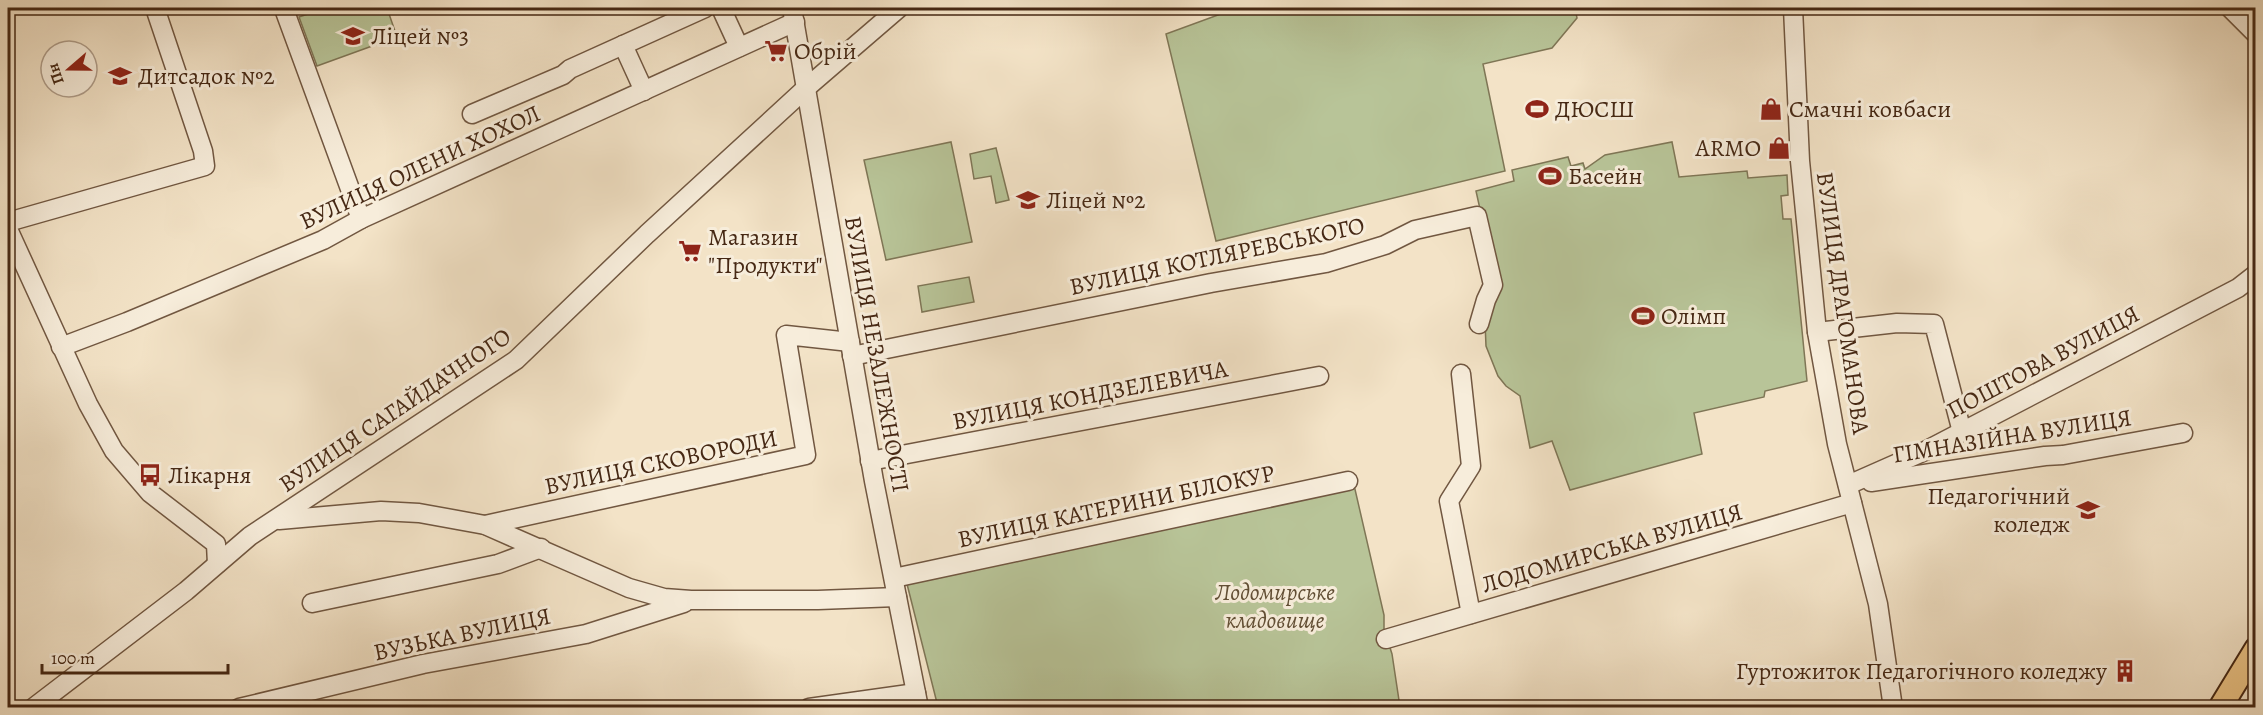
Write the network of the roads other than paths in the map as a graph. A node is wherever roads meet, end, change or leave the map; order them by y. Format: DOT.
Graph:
graph roads {
  1 [pos="155,8"];
  2 [pos="705,8"];
  3 [pos="721,8"];
  4 [pos="899,8"];
  5 [pos="1793,8"];
  6 [pos="2230,8"];
  7 [pos="284,9"];
  8 [pos="793,15"];
  9 [pos="2256,34"];
  10 [pos="623,45"];
  11 [pos="739,47"];
  12 [pos="805,89"];
  13 [pos="644,91"];
  14 [pos="472,114"];
  15 [pos="362,219"];
  16 [pos="8,222"];
  17 [pos="8,229"];
  18 [pos="2256,274"];
  19 [pos="1479,324"];
  20 [pos="1817,332"];
  21 [pos="61,347"];
  22 [pos="851,349"];
  23 [pos="1461,374"];
  24 [pos="1319,376"];
  25 [pos="1962,432"];
  26 [pos="2183,433"];
  27 [pos="870,461"];
  28 [pos="1348,481"];
  29 [pos="1848,485"];
  30 [pos="1852,503"];
  31 [pos="276,520"];
  32 [pos="485,525"];
  33 [pos="200,530"];
  34 [pos="250,536"];
  35 [pos="541,548"];
  36 [pos="217,564"];
  37 [pos="894,578"];
  38 [pos="897,597"];
  39 [pos="691,600"];
  40 [pos="312,603"];
  41 [pos="1471,614"];
  42 [pos="1386,639"];
  43 [pos="2256,649"];
  44 [pos="918,700"];
  45 [pos="33,708"];
  46 [pos="239,708"];
  47 [pos="809,708"];
  48 [pos="1893,708"];
  49 [pos="2220,708"];
  1 -- 16 [label="street"];
  2 -- 10 [label="street"];
  3 -- 11 [label="street"];
  4 -- 12 [label="street, ВУЛИЦЯ САГАЙДАЧНОГО"];
  5 -- 20 [label="street, ВУЛИЦЯ ДРАГОМАНОВА"];
  6 -- 9 [label="street"];
  7 -- 15 [label="street"];
  8 -- 11 [label="street, ВУЛИЦЯ ОЛЕНИ ХОХОЛ"];
  8 -- 12 [label="street, ВУЛИЦЯ НЕЗАЛЕЖНОСТІ"];
  10 -- 13 [label="street"];
  10 -- 14 [label="street"];
  11 -- 13 [label="street, ВУЛИЦЯ ОЛЕНИ ХОХОЛ"];
  12 -- 22 [label="street, ВУЛИЦЯ НЕЗАЛЕЖНОСТІ"];
  12 -- 31 [label="street, ВУЛИЦЯ САГАЙДАЧНОГО"];
  13 -- 15 [label="street, ВУЛИЦЯ ОЛЕНИ ХОХОЛ"];
  15 -- 21 [label="street, ВУЛИЦЯ ОЛЕНИ ХОХОЛ"];
  17 -- 21 [label="street"];
  18 -- 25 [label="street, ПОШТОВА ВУЛИЦЯ"];
  19 -- 22 [label="street, ВУЛИЦЯ КОТЛЯРЕВСЬКОГО"];
  20 -- 25 [label="street"];
  20 -- 29 [label="street, ВУЛИЦЯ ДРАГОМАНОВА"];
  21 -- 33 [label="street"];
  22 -- 27 [label="street, ВУЛИЦЯ НЕЗАЛЕЖНОСТІ"];
  22 -- 32 [label="street, ВУЛИЦЯ СКОВОРОДИ"];
  23 -- 41 [label="street"];
  24 -- 27 [label="street, ВУЛИЦЯ КОНДЗЕЛЕВИЧА"];
  25 -- 29 [label="street, ПОШТОВА ВУЛИЦЯ"];
  26 -- 29 [label="street, ГІМНАЗІЙНА ВУЛИЦЯ"];
  27 -- 37 [label="street, ВУЛИЦЯ НЕЗАЛЕЖНОСТІ"];
  28 -- 37 [label="street, ВУЛИЦЯ КАТЕРИНИ БІЛОКУР"];
  29 -- 30 [label="street, ВУЛИЦЯ ДРАГОМАНОВА"];
  30 -- 41 [label="street, ЛОДОМИРСЬКА ВУЛИЦЯ"];
  30 -- 48 [label="street, ВУЛИЦЯ ДРАГОМАНОВА"];
  31 -- 32 [label="street"];
  31 -- 34 [label="street, ВУЛИЦЯ САГАЙДАЧНОГО"];
  32 -- 35 [label="street"];
  33 -- 34 [label="street"];
  33 -- 36 [label="street"];
  34 -- 36 [label="street, ВУЛИЦЯ САГАЙДАЧНОГО"];
  35 -- 39 [label="street"];
  35 -- 40 [label="street"];
  36 -- 45 [label="street, ВУЛИЦЯ САГАЙДАЧНОГО"];
  37 -- 38 [label="street, ВУЛИЦЯ НЕЗАЛЕЖНОСТІ"];
  38 -- 39 [label="street"];
  38 -- 44 [label="street, ВУЛИЦЯ НЕЗАЛЕЖНОСТІ"];
  39 -- 46 [label="street, ВУЗЬКА ВУЛИЦЯ"];
  41 -- 42 [label="street, ЛОДОМИРСЬКА ВУЛИЦЯ"];
  43 -- 49 [label="main road"];
  44 -- 47 [label="street"];
}
